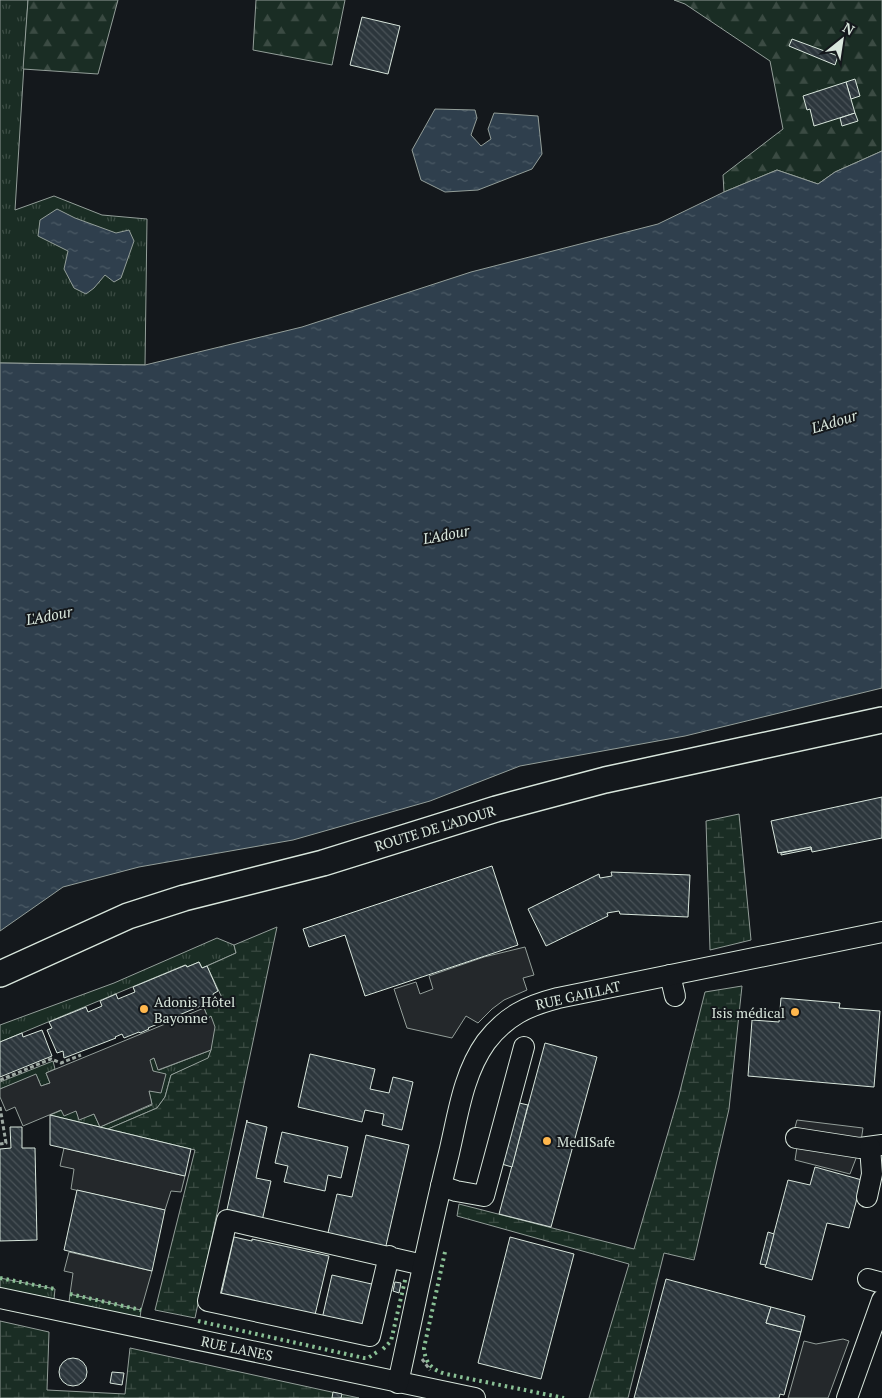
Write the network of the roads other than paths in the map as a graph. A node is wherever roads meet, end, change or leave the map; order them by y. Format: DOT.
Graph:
graph roads {
  1 [pos="882,720"];
  2 [pos="882,932"];
  3 [pos="0,974"];
  4 [pos="670,975"];
  5 [pos="674,996"];
  6 [pos="524,1047"];
  7 [pos="796,1138"];
  8 [pos="876,1146"];
  9 [pos="441,1186"];
  10 [pos="868,1197"];
  11 [pos="389,1256"];
  12 [pos="423,1265"];
  13 [pos="0,1298"];
  14 [pos="882,1300"];
  15 [pos="398,1383"];
  16 [pos="475,1398"];
  17 [pos="848,1398"];
  1 -- 3 [label="main road, ROUTE DE L'ADOUR"];
  2 -- 4 [label="street, RUE GAILLAT"];
  4 -- 5 [label="street"];
  4 -- 9 [label="street, RUE GAILLAT"];
  6 -- 9 [label="street"];
  7 -- 8 [label="street"];
  8 -- 10 [label="street"];
  9 -- 12 [label="street, RUE GAILLAT"];
  11 -- 11 [label="street"];
  11 -- 12 [label="street"];
  12 -- 15 [label="street, RUE GAILLAT"];
  13 -- 15 [label="street, RUE LANES"];
  14 -- 17 [label="street"];
  15 -- 16 [label="street, RUE LANES"];
}
